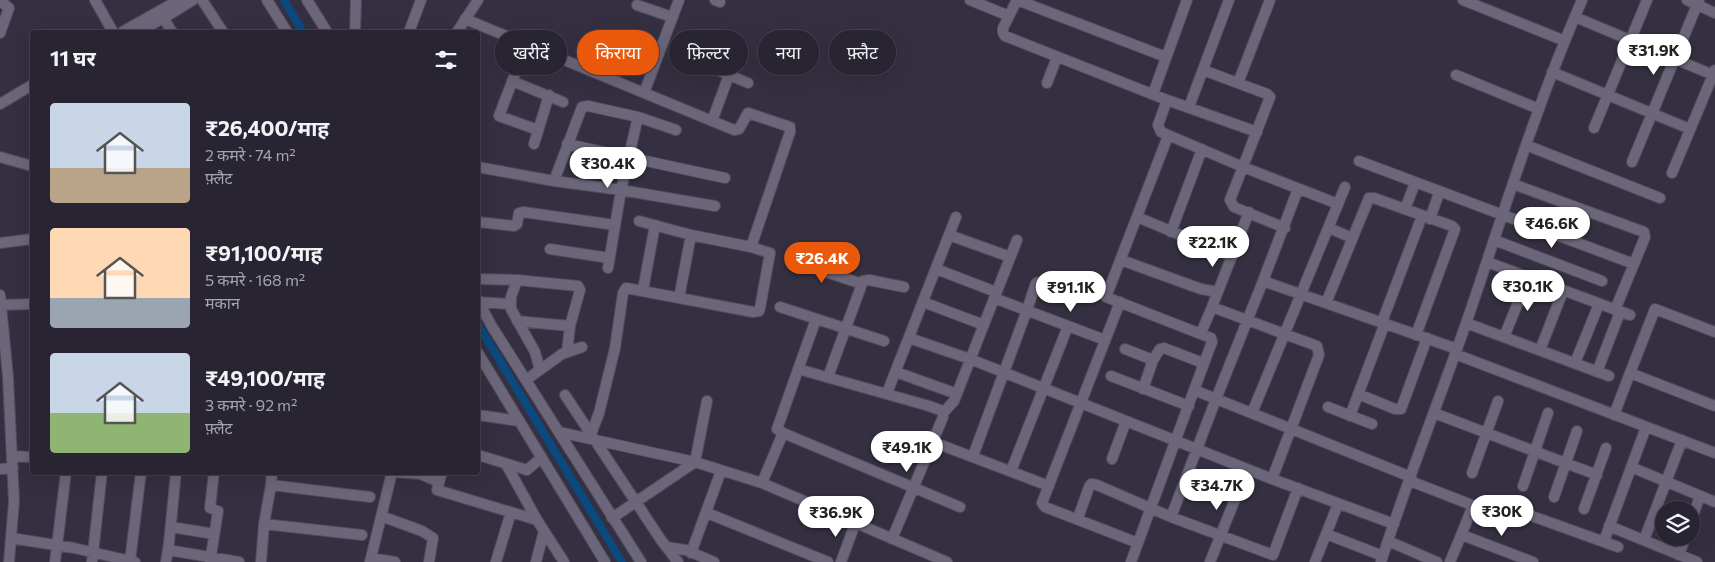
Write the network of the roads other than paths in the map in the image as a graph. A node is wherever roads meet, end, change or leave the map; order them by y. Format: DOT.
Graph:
graph roads {
  1 [pos="3,0"];
  2 [pos="95,0"];
  3 [pos="179,0"];
  4 [pos="193,0"];
  5 [pos="202,0"];
  6 [pos="267,0"];
  7 [pos="307,0"];
  8 [pos="356,0"];
  9 [pos="421,0"];
  10 [pos="478,0"];
  11 [pos="679,0"];
  12 [pos="970,0"];
  13 [pos="1017,0"];
  14 [pos="1187,0"];
  15 [pos="1229,0"];
  16 [pos="1270,0"];
  17 [pos="1463,0"];
  18 [pos="1582,0"];
  19 [pos="1647,0"];
  20 [pos="1687,0"];
  21 [pos="1698,2"];
  22 [pos="637,5"];
  23 [pos="1715,13"];
  24 [pos="162,15"];
  25 [pos="1009,16"];
  26 [pos="672,17"];
  27 [pos="1575,17"];
  28 [pos="465,19"];
  29 [pos="112,30"];
  30 [pos="137,30"];
  31 [pos="171,30"];
  32 [pos="222,30"];
  33 [pos="285,30"];
  34 [pos="326,30"];
  35 [pos="355,30"];
  36 [pos="411,30"];
  37 [pos="457,30"];
  38 [pos="495,32"];
  39 [pos="0,33"];
  40 [pos="1565,41"];
  41 [pos="1630,41"];
  42 [pos="659,54"];
  43 [pos="1057,57"];
  44 [pos="1166,57"];
  45 [pos="1674,60"];
  46 [pos="567,62"];
  47 [pos="1203,70"];
  48 [pos="1552,72"];
  49 [pos="1714,72"];
  50 [pos="514,75"];
  51 [pos="651,75"];
  52 [pos="729,75"];
  53 [pos="731,75"];
  54 [pos="1456,76"];
  55 [pos="512,81"];
  56 [pos="748,83"];
  57 [pos="1047,83"];
  58 [pos="1238,83"];
  59 [pos="30,86"];
  60 [pos="644,93"];
  61 [pos="30,94"];
  62 [pos="1153,94"];
  63 [pos="549,95"];
  64 [pos="1607,95"];
  65 [pos="1167,100"];
  66 [pos="563,102"];
  67 [pos="0,104"];
  68 [pos="1189,107"];
  69 [pos="1539,108"];
  70 [pos="0,111"];
  71 [pos="1652,114"];
  72 [pos="638,117"];
  73 [pos="712,120"];
  74 [pos="1594,128"];
  75 [pos="1690,129"];
  76 [pos="538,130"];
  77 [pos="676,130"];
  78 [pos="1257,132"];
  79 [pos="1168,136"];
  80 [pos="534,144"];
  81 [pos="567,144"];
  82 [pos="1526,145"];
  83 [pos="1202,149"];
  84 [pos="0,157"];
  85 [pos="628,157"];
  86 [pos="1358,162"];
  87 [pos="1632,162"];
  88 [pos="30,165"];
  89 [pos="480,167"];
  90 [pos="1243,167"];
  91 [pos="1672,172"];
  92 [pos="725,178"];
  93 [pos="554,181"];
  94 [pos="1414,182"];
  95 [pos="1513,184"];
  96 [pos="1345,187"];
  97 [pos="1298,189"];
  98 [pos="621,190"];
  99 [pos="1439,192"];
  100 [pos="1660,198"];
  101 [pos="1338,204"];
  102 [pos="715,206"];
  103 [pos="1405,209"];
  104 [pos="1249,212"];
  105 [pos="1502,216"];
  106 [pos="956,217"];
  107 [pos="1137,217"];
  108 [pos="1426,217"];
  109 [pos="638,221"];
  110 [pos="480,222"];
  111 [pos="615,225"];
  112 [pos="655,225"];
  113 [pos="1284,228"];
  114 [pos="1329,228"];
  115 [pos="1171,232"];
  116 [pos="691,235"];
  117 [pos="949,235"];
  118 [pos="1352,238"];
  119 [pos="30,239"];
  120 [pos="1016,240"];
  121 [pos="1494,240"];
  122 [pos="0,243"];
  123 [pos="751,247"];
  124 [pos="550,249"];
  125 [pos="1231,256"];
  126 [pos="1010,257"];
  127 [pos="791,260"];
  128 [pos="1120,260"];
  129 [pos="1486,262"];
  130 [pos="1634,264"];
  131 [pos="936,269"];
  132 [pos="1528,278"];
  133 [pos="480,279"];
  134 [pos="517,280"];
  135 [pos="1263,281"];
  136 [pos="1602,281"];
  137 [pos="862,284"];
  138 [pos="904,287"];
  139 [pos="1055,288"];
  140 [pos="643,290"];
  141 [pos="1563,291"];
  142 [pos="1218,292"];
  143 [pos="996,295"];
  144 [pos="1301,295"];
  145 [pos="679,298"];
  146 [pos="0,300"];
  147 [pos="480,301"];
  148 [pos="923,302"];
  149 [pos="1120,302"];
  150 [pos="1326,303"];
  151 [pos="30,304"];
  152 [pos="510,304"];
  153 [pos="1598,304"];
  154 [pos="480,305"];
  155 [pos="780,307"];
  156 [pos="1212,307"];
  157 [pos="1027,310"];
  158 [pos="1622,312"];
  159 [pos="816,319"];
  160 [pos="1248,320"];
  161 [pos="517,321"];
  162 [pos="1384,323"];
  163 [pos="1466,323"];
  164 [pos="984,325"];
  165 [pos="570,326"];
  166 [pos="1068,326"];
  167 [pos="845,328"];
  168 [pos="1715,332"];
  169 [pos="1200,333"];
  170 [pos="1284,334"];
  171 [pos="1416,335"];
  172 [pos="1504,337"];
  173 [pos="909,338"];
  174 [pos="1427,338"];
  175 [pos="2,339"];
  176 [pos="1104,340"];
  177 [pos="884,341"];
  178 [pos="582,346"];
  179 [pos="1125,349"];
  180 [pos="1540,350"];
  181 [pos="567,352"];
  182 [pos="1456,352"];
  183 [pos="480,356"];
  184 [pos="970,359"];
  185 [pos="1153,360"];
  186 [pos="1203,363"];
  187 [pos="1575,363"];
  188 [pos="798,369"];
  189 [pos="540,370"];
  190 [pos="896,372"];
  191 [pos="1597,372"];
  192 [pos="1004,373"];
  193 [pos="1630,373"];
  194 [pos="1111,376"];
  195 [pos="1609,376"];
  196 [pos="4,377"];
  197 [pos="828,377"];
  198 [pos="526,380"];
  199 [pos="1143,389"];
  200 [pos="1044,390"];
  201 [pos="1194,390"];
  202 [pos="887,393"];
  203 [pos="957,394"];
  204 [pos="1358,394"];
  205 [pos="565,395"];
  206 [pos="1216,399"];
  207 [pos="707,401"];
  208 [pos="1498,401"];
  209 [pos="1081,404"];
  210 [pos="1189,406"];
  211 [pos="1715,406"];
  212 [pos="1328,407"];
  213 [pos="5,413"];
  214 [pos="943,413"];
  215 [pos="1252,413"];
  216 [pos="1548,413"];
  217 [pos="1434,414"];
  218 [pos="480,415"];
  219 [pos="1614,415"];
  220 [pos="1350,416"];
  221 [pos="1126,421"];
  222 [pos="519,422"];
  223 [pos="1372,424"];
  224 [pos="1646,427"];
  225 [pos="1291,429"];
  226 [pos="1577,431"];
  227 [pos="559,432"];
  228 [pos="783,433"];
  229 [pos="1486,433"];
  230 [pos="593,437"];
  231 [pos="1682,440"];
  232 [pos="1176,441"];
  233 [pos="933,442"];
  234 [pos="1606,448"];
  235 [pos="1197,449"];
  236 [pos="1535,452"];
  237 [pos="1715,453"];
  238 [pos="12,456"];
  239 [pos="480,456"];
  240 [pos="973,456"];
  241 [pos="30,457"];
  242 [pos="541,458"];
  243 [pos="1112,459"];
  244 [pos="695,462"];
  245 [pos="1566,463"];
  246 [pos="506,464"];
  247 [pos="1630,467"];
  248 [pos="13,468"];
  249 [pos="0,469"];
  250 [pos="1247,469"];
  251 [pos="722,470"];
  252 [pos="1011,471"];
  253 [pos="1472,473"];
  254 [pos="66,475"];
  255 [pos="102,475"];
  256 [pos="141,475"];
  257 [pos="176,475"];
  258 [pos="214,475"];
  259 [pos="272,475"];
  260 [pos="392,475"];
  261 [pos="427,475"];
  262 [pos="1596,475"];
  263 [pos="441,477"];
  264 [pos="1272,478"];
  265 [pos="1410,479"];
  266 [pos="1666,482"];
  267 [pos="762,483"];
  268 [pos="271,485"];
  269 [pos="1049,486"];
  270 [pos="1523,486"];
  271 [pos="914,487"];
  272 [pos="1298,488"];
  273 [pos="1700,496"];
  274 [pos="370,497"];
  275 [pos="1554,497"];
  276 [pos="1698,501"];
  277 [pos="636,502"];
  278 [pos="1715,502"];
  279 [pos="1338,504"];
  280 [pos="1473,506"];
  281 [pos="960,507"];
  282 [pos="1151,507"];
  283 [pos="1584,509"];
  284 [pos="511,512"];
  285 [pos="707,513"];
  286 [pos="381,516"];
  287 [pos="1171,516"];
  288 [pos="612,518"];
  289 [pos="1078,518"];
  290 [pos="537,520"];
  291 [pos="264,524"];
  292 [pos="855,524"];
  293 [pos="1394,524"];
  294 [pos="1609,526"];
  295 [pos="171,527"];
  296 [pos="544,531"];
  297 [pos="0,532"];
  298 [pos="214,534"];
  299 [pos="1326,534"];
  300 [pos="12,535"];
  301 [pos="362,535"];
  302 [pos="1220,535"];
  303 [pos="1462,535"];
  304 [pos="892,539"];
  305 [pos="1644,540"];
  306 [pos="1388,541"];
  307 [pos="1604,541"];
  308 [pos="1138,543"];
  309 [pos="58,545"];
  310 [pos="1682,546"];
  311 [pos="666,547"];
  312 [pos="1618,547"];
  313 [pos="168,550"];
  314 [pos="692,553"];
  315 [pos="1679,555"];
  316 [pos="92,557"];
  317 [pos="1275,558"];
  318 [pos="210,559"];
  319 [pos="1382,559"];
  320 [pos="371,560"];
  321 [pos="128,561"];
  322 [pos="9,562"];
  323 [pos="55,562"];
  324 [pos="166,562"];
  325 [pos="239,562"];
  326 [pos="261,562"];
  327 [pos="395,562"];
  328 [pos="429,562"];
  329 [pos="496,562"];
  330 [pos="536,562"];
  331 [pos="564,562"];
  332 [pos="605,562"];
  333 [pos="641,562"];
  334 [pos="678,562"];
  335 [pos="714,562"];
  336 [pos="828,562"];
  337 [pos="841,562"];
  338 [pos="947,562"];
  339 [pos="1132,562"];
  340 [pos="1210,562"];
  341 [pos="1315,562"];
  342 [pos="1437,562"];
  343 [pos="1450,562"];
  344 [pos="1532,562"];
  345 [pos="1697,562"];
  1 -- 39 [label="street"];
  2 -- 29 [label="street"];
  3 -- 24 [label="street"];
  4 -- 24 [label="street"];
  5 -- 32 [label="street"];
  6 -- 33 [label="street"];
  7 -- 34 [label="street"];
  8 -- 35 [label="street"];
  9 -- 36 [label="street"];
  10 -- 28 [label="street"];
  11 -- 26 [label="street"];
  12 -- 25 [label="street"];
  13 -- 25 [label="street"];
  13 -- 44 [label="street"];
  14 -- 44 [label="street"];
  15 -- 47 [label="street"];
  16 -- 58 [label="street"];
  17 -- 40 [label="street"];
  18 -- 27 [label="street"];
  19 -- 41 [label="street"];
  20 -- 21 [label="street"];
  21 -- 23 [label="street"];
  21 -- 45 [label="street"];
  22 -- 26 [label="street"];
  24 -- 30 [label="street"];
  24 -- 31 [label="street"];
  25 -- 43 [label="street"];
  26 -- 42 [label="street"];
  27 -- 40 [label="street"];
  27 -- 41 [label="street"];
  28 -- 37 [label="street"];
  28 -- 38 [label="street"];
  40 -- 48 [label="street"];
  41 -- 45 [label="street"];
  41 -- 64 [label="street"];
  43 -- 57 [label="street"];
  43 -- 62 [label="street"];
  44 -- 62 [label="street"];
  45 -- 49 [label="street"];
  45 -- 71 [label="street"];
  46 -- 60 [label="street"];
  47 -- 58 [label="street"];
  47 -- 68 [label="street"];
  48 -- 64 [label="street"];
  48 -- 69 [label="street"];
  49 -- 75 [label="street"];
  50 -- 55 [label="street"];
  51 -- 60 [label="street"];
  52 -- 73 [label="street"];
  53 -- 56 [label="street"];
  54 -- 69 [label="street"];
  55 -- 63 [label="street"];
  55 -- 76 [label="street"];
  58 -- 78 [label="street"];
  59 -- 67 [label="street"];
  60 -- 73 [label="street"];
  61 -- 70 [label="street"];
  62 -- 65 [label="street"];
  63 -- 66 [label="street"];
  63 -- 76 [label="street"];
  64 -- 71 [label="street"];
  64 -- 74 [label="street"];
  65 -- 68 [label="street"];
  65 -- 79 [label="street"];
  68 -- 78 [label="street"];
  69 -- 82 [label="street"];
  71 -- 75 [label="street"];
  71 -- 87 [label="street"];
  72 -- 77 [label="street"];
  72 -- 81 [label="street"];
  72 -- 85 [label="street"];
  73 -- 123 [label="street"];
  75 -- 91 [label="street"];
  76 -- 80 [label="street"];
  78 -- 90 [label="street"];
  79 -- 83 [label="street"];
  79 -- 107 [label="street"];
  81 -- 85 [label="street"];
  81 -- 93 [label="street"];
  82 -- 95 [label="street"];
  82 -- 100 [label="street"];
  83 -- 90 [label="street"];
  83 -- 115 [label="street"];
  84 -- 88 [label="street"];
  85 -- 92 [label="street"];
  85 -- 98 [label="street"];
  86 -- 94 [label="street"];
  89 -- 93 [label="street"];
  90 -- 97 [label="street"];
  90 -- 104 [label="street"];
  93 -- 98 [label="street"];
  94 -- 99 [label="street"];
  94 -- 103 [label="street"];
  95 -- 105 [label="street"];
  95 -- 130 [label="street"];
  96 -- 101 [label="street"];
  97 -- 101 [label="street"];
  97 -- 113 [label="street"];
  98 -- 102 [label="street"];
  98 -- 111 [label="street"];
  99 -- 105 [label="street"];
  99 -- 108 [label="street"];
  101 -- 114 [label="street"];
  103 -- 108 [label="street"];
  103 -- 118 [label="street"];
  104 -- 113 [label="street"];
  104 -- 125 [label="street"];
  105 -- 121 [label="street"];
  105 -- 130 [label="street"];
  106 -- 117 [label="street"];
  107 -- 115 [label="street"];
  107 -- 128 [label="street"];
  108 -- 162 [label="street"];
  108 -- 171 [label="street"];
  109 -- 112 [label="street"];
  110 -- 111 [label="street"];
  111 -- 124 [label="street"];
  112 -- 116 [label="street"];
  112 -- 140 [label="street"];
  113 -- 135 [label="street"];
  114 -- 118 [label="street"];
  114 -- 144 [label="street"];
  115 -- 125 [label="street"];
  116 -- 123 [label="street"];
  116 -- 145 [label="street"];
  117 -- 126 [label="street"];
  117 -- 131 [label="street"];
  118 -- 150 [label="street"];
  119 -- 122 [label="street"];
  120 -- 126 [label="street"];
  121 -- 129 [label="street"];
  121 -- 136 [label="street"];
  123 -- 145 [label="street"];
  125 -- 142 [label="street"];
  126 -- 143 [label="street"];
  127 -- 137 [label="street"];
  128 -- 142 [label="street"];
  128 -- 149 [label="street"];
  129 -- 132 [label="street"];
  129 -- 163 [label="street"];
  130 -- 158 [label="street"];
  131 -- 143 [label="street"];
  131 -- 148 [label="street"];
  132 -- 141 [label="street"];
  132 -- 172 [label="street"];
  133 -- 134 [label="street"];
  134 -- 152 [label="street"];
  134 -- 165 [label="street"];
  135 -- 144 [label="street"];
  135 -- 160 [label="street"];
  137 -- 138 [label="street"];
  137 -- 167 [label="street"];
  139 -- 157 [label="street"];
  140 -- 145 [label="street"];
  140 -- 230 [label="street"];
  141 -- 153 [label="street"];
  141 -- 180 [label="street"];
  142 -- 156 [label="street"];
  143 -- 157 [label="street"];
  143 -- 164 [label="street"];
  144 -- 150 [label="street"];
  144 -- 170 [label="street"];
  146 -- 151 [label="street"];
  146 -- 175 [label="street"];
  147 -- 152 [label="street"];
  148 -- 164 [label="street"];
  148 -- 173 [label="street"];
  149 -- 169 [label="street"];
  149 -- 176 [label="street"];
  150 -- 162 [label="street"];
  152 -- 161 [label="street"];
  153 -- 158 [label="street"];
  153 -- 187 [label="street"];
  154 -- 198 [label="street"];
  155 -- 159 [label="street"];
  156 -- 160 [label="street"];
  156 -- 169 [label="street"];
  157 -- 166 [label="street"];
  157 -- 192 [label="street"];
  158 -- 191 [label="street"];
  159 -- 167 [label="street"];
  159 -- 188 [label="street"];
  160 -- 170 [label="street"];
  160 -- 206 [label="street"];
  161 -- 165 [label="street"];
  161 -- 189 [label="street"];
  162 -- 171 [label="street"];
  162 -- 204 [label="street"];
  163 -- 172 [label="street"];
  163 -- 182 [label="street"];
  164 -- 184 [label="street"];
  165 -- 181 [label="street"];
  166 -- 176 [label="street"];
  166 -- 200 [label="street"];
  167 -- 177 [label="street"];
  167 -- 197 [label="street"];
  168 -- 193 [label="street"];
  169 -- 186 [label="street"];
  170 -- 215 [label="street"];
  170 -- 225 [label="street"];
  171 -- 174 [label="street"];
  172 -- 180 [label="street"];
  173 -- 184 [label="street"];
  173 -- 190 [label="street"];
  174 -- 182 [label="street"];
  174 -- 204 [label="street"];
  175 -- 196 [label="street"];
  176 -- 209 [label="street"];
  178 -- 181 [label="street"];
  179 -- 185 [label="street"];
  180 -- 187 [label="street"];
  181 -- 189 [label="street"];
  182 -- 217 [label="street"];
  182 -- 219 [label="street"];
  183 -- 222 [label="street"];
  184 -- 192 [label="street"];
  184 -- 203 [label="street"];
  185 -- 186 [label="street"];
  185 -- 199 [label="street"];
  186 -- 201 [label="street"];
  187 -- 191 [label="street"];
  188 -- 197 [label="street"];
  188 -- 228 [label="street"];
  189 -- 198 [label="street"];
  190 -- 202 [label="street"];
  190 -- 203 [label="street"];
  191 -- 195 [label="street"];
  192 -- 200 [label="street"];
  192 -- 240 [label="street"];
  193 -- 211 [label="street"];
  193 -- 219 [label="street"];
  194 -- 199 [label="street"];
  196 -- 213 [label="street"];
  197 -- 202 [label="street"];
  198 -- 227 [label="street"];
  199 -- 210 [label="street"];
  200 -- 209 [label="street"];
  200 -- 252 [label="street"];
  201 -- 206 [label="street"];
  201 -- 210 [label="street"];
  202 -- 214 [label="street"];
  203 -- 214 [label="street"];
  204 -- 220 [label="street"];
  205 -- 230 [label="street"];
  206 -- 215 [label="street"];
  206 -- 235 [label="street"];
  207 -- 244 [label="street"];
  208 -- 229 [label="street"];
  209 -- 221 [label="street"];
  209 -- 269 [label="street"];
  210 -- 232 [label="street"];
  212 -- 220 [label="street"];
  213 -- 238 [label="street"];
  214 -- 233 [label="street"];
  215 -- 225 [label="street"];
  216 -- 236 [label="street"];
  217 -- 229 [label="street"];
  217 -- 265 [label="street"];
  218 -- 222 [label="street"];
  219 -- 224 [label="street"];
  220 -- 223 [label="street"];
  221 -- 232 [label="street"];
  221 -- 243 [label="street"];
  222 -- 242 [label="street"];
  224 -- 231 [label="street"];
  224 -- 247 [label="street"];
  225 -- 264 [label="street"];
  225 -- 265 [label="street"];
  226 -- 245 [label="street"];
  227 -- 230 [label="street"];
  227 -- 288 [label="street"];
  228 -- 267 [label="street"];
  228 -- 271 [label="street"];
  229 -- 236 [label="street"];
  229 -- 253 [label="street"];
  230 -- 244 [label="street"];
  230 -- 277 [label="street"];
  231 -- 237 [label="street"];
  231 -- 266 [label="street"];
  232 -- 235 [label="street"];
  232 -- 282 [label="street"];
  233 -- 240 [label="street"];
  233 -- 271 [label="street"];
  234 -- 262 [label="street"];
  235 -- 250 [label="street"];
  235 -- 287 [label="street"];
  236 -- 245 [label="street"];
  236 -- 270 [label="street"];
  238 -- 241 [label="street"];
  238 -- 248 [label="street"];
  239 -- 246 [label="street"];
  240 -- 252 [label="street"];
  242 -- 246 [label="street"];
  242 -- 332 [label="street"];
  244 -- 251 [label="street"];
  244 -- 277 [label="street"];
  245 -- 262 [label="street"];
  245 -- 275 [label="street"];
  246 -- 290 [label="street"];
  247 -- 266 [label="street"];
  247 -- 294 [label="street"];
  248 -- 249 [label="street"];
  248 -- 300 [label="street"];
  250 -- 264 [label="street"];
  250 -- 302 [label="street"];
  251 -- 267 [label="street"];
  251 -- 285 [label="street"];
  252 -- 269 [label="street"];
  254 -- 309 [label="street"];
  255 -- 316 [label="street"];
  256 -- 321 [label="street"];
  257 -- 295 [label="street"];
  258 -- 298 [label="street"];
  259 -- 268 [label="street"];
  260 -- 286 [label="street"];
  261 -- 263 [label="street"];
  262 -- 283 [label="street"];
  263 -- 284 [label="street"];
  264 -- 272 [label="street"];
  265 -- 280 [label="street"];
  265 -- 293 [label="street"];
  266 -- 273 [label="street"];
  266 -- 305 [label="street"];
  267 -- 292 [label="street"];
  268 -- 274 [label="street"];
  268 -- 291 [label="street"];
  269 -- 289 [label="street"];
  271 -- 281 [label="street"];
  271 -- 304 [label="street"];
  272 -- 279 [label="street"];
  272 -- 317 [label="street"];
  273 -- 276 [label="street"];
  273 -- 278 [label="street"];
  277 -- 288 [label="street"];
  277 -- 311 [label="street"];
  279 -- 293 [label="street"];
  279 -- 299 [label="street"];
  280 -- 303 [label="street"];
  280 -- 307 [label="street"];
  282 -- 287 [label="street"];
  282 -- 289 [label="street"];
  282 -- 308 [label="street"];
  284 -- 290 [label="street"];
  284 -- 329 [label="street"];
  285 -- 314 [label="street"];
  285 -- 336 [label="street"];
  286 -- 320 [label="street"];
  286 -- 328 [label="street"];
  287 -- 302 [label="street"];
  288 -- 333 [label="street"];
  289 -- 308 [label="street"];
  290 -- 296 [label="street"];
  291 -- 301 [label="street"];
  291 -- 326 [label="street"];
  292 -- 304 [label="street"];
  292 -- 337 [label="street"];
  293 -- 306 [label="street"];
  294 -- 305 [label="street"];
  294 -- 307 [label="street"];
  295 -- 298 [label="street"];
  295 -- 313 [label="street"];
  296 -- 330 [label="street"];
  296 -- 331 [label="street"];
  297 -- 300 [label="street"];
  298 -- 318 [label="street"];
  299 -- 319 [label="street"];
  299 -- 341 [label="street"];
  300 -- 309 [label="street"];
  300 -- 322 [label="street"];
  302 -- 317 [label="street"];
  302 -- 340 [label="street"];
  303 -- 343 [label="street"];
  303 -- 344 [label="street"];
  304 -- 338 [label="street"];
  305 -- 315 [label="street"];
  306 -- 319 [label="street"];
  306 -- 342 [label="street"];
  307 -- 312 [label="street"];
  308 -- 339 [label="street"];
  309 -- 316 [label="street"];
  309 -- 323 [label="street"];
  310 -- 315 [label="street"];
  311 -- 314 [label="street"];
  311 -- 334 [label="street"];
  313 -- 318 [label="street"];
  313 -- 324 [label="street"];
  314 -- 335 [label="street"];
  315 -- 345 [label="street"];
  316 -- 321 [label="street"];
  318 -- 325 [label="street"];
  320 -- 327 [label="street"];
}
